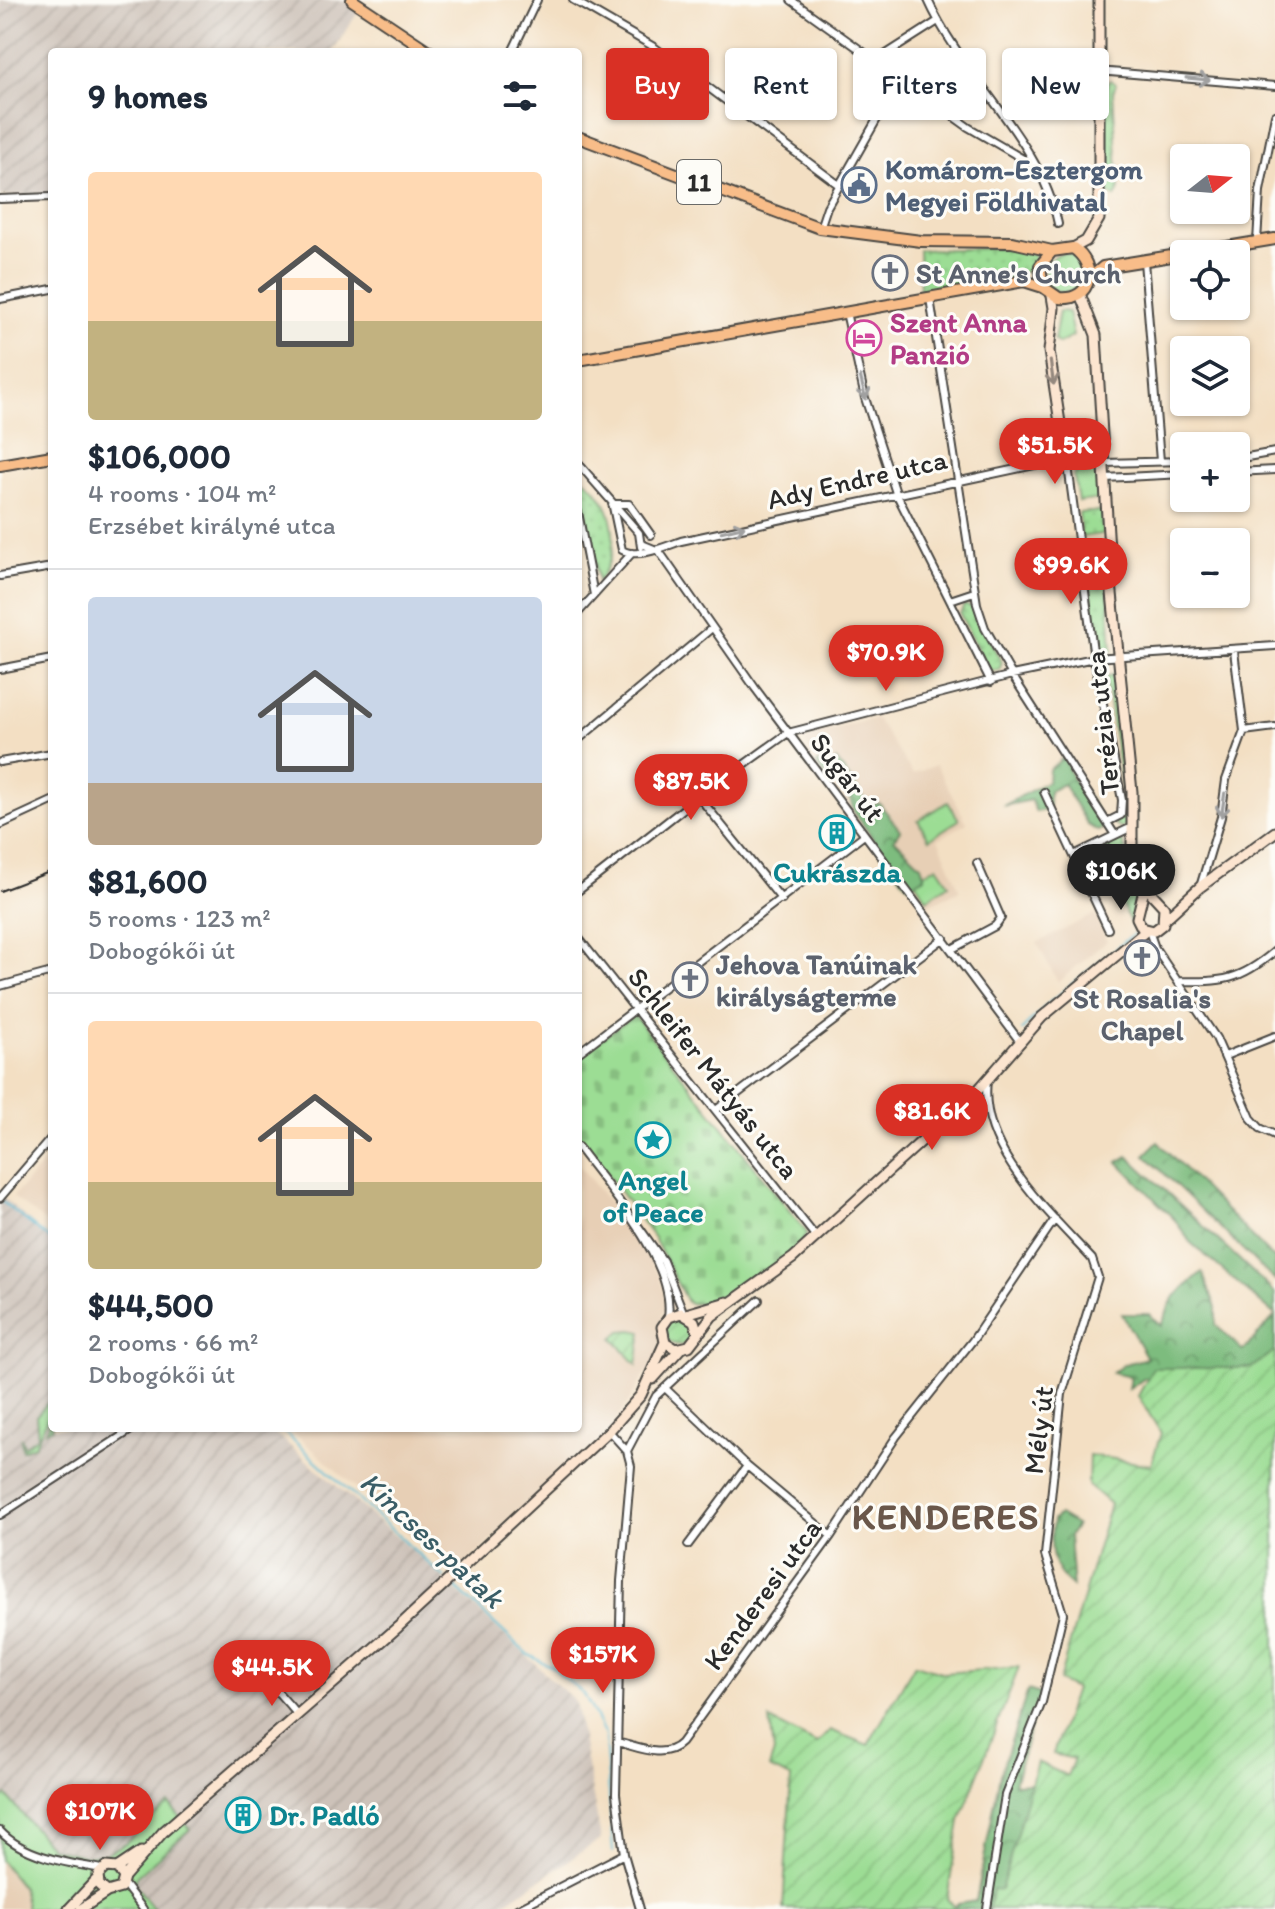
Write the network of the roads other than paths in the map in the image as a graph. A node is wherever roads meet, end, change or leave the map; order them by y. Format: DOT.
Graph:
graph roads {
  1 [pos="352,0"];
  2 [pos="537,0"];
  3 [pos="573,0"];
  4 [pos="791,0"];
  5 [pos="928,0"];
  6 [pos="1099,0"];
  7 [pos="938,21"];
  8 [pos="424,48"];
  9 [pos="514,48"];
  10 [pos="860,48"];
  11 [pos="896,48"];
  12 [pos="1098,48"];
  13 [pos="1109,72"];
  14 [pos="1275,86"];
  15 [pos="1275,115"];
  16 [pos="876,120"];
  17 [pos="961,120"];
  18 [pos="1098,120"];
  19 [pos="582,139"];
  20 [pos="1037,167"];
  21 [pos="839,185"];
  22 [pos="48,197"];
  23 [pos="0,199"];
  24 [pos="1058,224"];
  25 [pos="820,228"];
  26 [pos="1275,239"];
  27 [pos="1086,241"];
  28 [pos="1257,242"];
  29 [pos="1250,243"];
  30 [pos="1037,247"];
  31 [pos="1073,248"];
  32 [pos="1052,251"];
  33 [pos="1170,256"];
  34 [pos="1087,261"];
  35 [pos="1144,261"];
  36 [pos="1041,264"];
  37 [pos="1103,267"];
  38 [pos="1090,278"];
  39 [pos="1024,281"];
  40 [pos="1043,287"];
  41 [pos="48,290"];
  42 [pos="1080,294"];
  43 [pos="1052,296"];
  44 [pos="930,298"];
  45 [pos="0,299"];
  46 [pos="846,312"];
  47 [pos="582,359"];
  48 [pos="1275,452"];
  49 [pos="1250,456"];
  50 [pos="48,457"];
  51 [pos="1067,458"];
  52 [pos="1160,461"];
  53 [pos="1170,461"];
  54 [pos="1104,463"];
  55 [pos="0,465"];
  56 [pos="582,468"];
  57 [pos="1275,470"];
  58 [pos="1250,471"];
  59 [pos="1170,475"];
  60 [pos="1105,478"];
  61 [pos="955,480"];
  62 [pos="896,493"];
  63 [pos="613,505"];
  64 [pos="633,530"];
  65 [pos="582,533"];
  66 [pos="651,535"];
  67 [pos="618,539"];
  68 [pos="637,549"];
  69 [pos="622,550"];
  70 [pos="659,551"];
  71 [pos="588,565"];
  72 [pos="582,566"];
  73 [pos="48,568"];
  74 [pos="612,573"];
  75 [pos="0,576"];
  76 [pos="974,592"];
  77 [pos="594,595"];
  78 [pos="950,600"];
  79 [pos="582,608"];
  80 [pos="712,628"];
  81 [pos="1275,646"];
  82 [pos="1234,651"];
  83 [pos="1094,658"];
  84 [pos="1118,659"];
  85 [pos="48,660"];
  86 [pos="0,669"];
  87 [pos="1012,675"];
  88 [pos="991,682"];
  89 [pos="1275,727"];
  90 [pos="1244,731"];
  91 [pos="788,733"];
  92 [pos="582,737"];
  93 [pos="48,754"];
  94 [pos="0,762"];
  95 [pos="1044,792"];
  96 [pos="699,797"];
  97 [pos="48,803"];
  98 [pos="1107,822"];
  99 [pos="0,825"];
  100 [pos="1132,827"];
  101 [pos="1275,832"];
  102 [pos="864,835"];
  103 [pos="1115,835"];
  104 [pos="1074,855"];
  105 [pos="977,863"];
  106 [pos="1140,881"];
  107 [pos="1200,887"];
  108 [pos="582,888"];
  109 [pos="1190,897"];
  110 [pos="782,900"];
  111 [pos="1142,902"];
  112 [pos="1161,903"];
  113 [pos="1164,920"];
  114 [pos="1108,929"];
  115 [pos="1147,929"];
  116 [pos="944,938"];
  117 [pos="582,942"];
  118 [pos="952,949"];
  119 [pos="1275,951"];
  120 [pos="48,973"];
  121 [pos="1178,981"];
  122 [pos="0,986"];
  123 [pos="636,1009"];
  124 [pos="1275,1036"];
  125 [pos="1021,1043"];
  126 [pos="582,1050"];
  127 [pos="1225,1056"];
  128 [pos="987,1081"];
  129 [pos="716,1110"];
  130 [pos="1275,1135"];
  131 [pos="48,1142"];
  132 [pos="582,1152"];
  133 [pos="2,1196"];
  134 [pos="631,1218"];
  135 [pos="1055,1219"];
  136 [pos="816,1237"];
  137 [pos="737,1298"];
  138 [pos="759,1300"];
  139 [pos="685,1314"];
  140 [pos="668,1318"];
  141 [pos="698,1333"];
  142 [pos="665,1342"];
  143 [pos="680,1349"];
  144 [pos="648,1384"];
  145 [pos="665,1388"];
  146 [pos="609,1431"];
  147 [pos="128,1432"];
  148 [pos="627,1451"];
  149 [pos="747,1466"];
  150 [pos="0,1515"];
  151 [pos="831,1536"];
  152 [pos="688,1545"];
  153 [pos="268,1681"];
  154 [pos="298,1715"];
  155 [pos="617,1742"];
  156 [pos="0,1831"];
  157 [pos="147,1847"];
  158 [pos="624,1854"];
  159 [pos="117,1868"];
  160 [pos="99,1874"];
  161 [pos="124,1880"];
  162 [pos="109,1892"];
  163 [pos="140,1906"];
  164 [pos="69,1909"];
  165 [pos="81,1909"];
  166 [pos="517,1909"];
  167 [pos="640,1909"];
  168 [pos="987,1909"];
  1 -- 8 [label="main road"];
  2 -- 9 [label="street"];
  3 -- 21 [label="street"];
  4 -- 10 [label="street"];
  5 -- 7 [label="street"];
  6 -- 12 [label="main road"];
  7 -- 11 [label="street"];
  7 -- 20 [label="street"];
  13 -- 14 [label="street, one-way"];
  15 -- 28 [label="street"];
  16 -- 21 [label="street"];
  17 -- 20 [label="street"];
  18 -- 27 [label="main road"];
  19 -- 25 [label="main road, 11"];
  20 -- 24 [label="street"];
  21 -- 25 [label="street"];
  22 -- 23 [label="street"];
  25 -- 30 [label="main road, 11"];
  26 -- 28 [label="main road"];
  27 -- 31 [label="main road"];
  27 -- 34 [label="main road"];
  28 -- 29 [label="main road"];
  30 -- 32 [label="main road, 11"];
  30 -- 36 [label="main road"];
  31 -- 32 [label="main road, 11"];
  31 -- 34 [label="main road"];
  32 -- 36 [label="main road"];
  33 -- 35 [label="main road"];
  34 -- 37 [label="main road"];
  34 -- 38 [label="main road"];
  35 -- 37 [label="main road"];
  35 -- 52 [label="street"];
  36 -- 39 [label="main road"];
  36 -- 40 [label="main road"];
  37 -- 38 [label="main road"];
  38 -- 42 [label="main road"];
  39 -- 40 [label="main road"];
  39 -- 44 [label="main road"];
  40 -- 43 [label="main road"];
  41 -- 45 [label="street"];
  42 -- 43 [label="main road"];
  42 -- 54 [label="main road, Terézia utca"];
  43 -- 51 [label="main road, one-way"];
  44 -- 46 [label="main road"];
  44 -- 61 [label="street"];
  46 -- 47 [label="main road"];
  46 -- 62 [label="street, one-way"];
  48 -- 49 [label="street"];
  50 -- 55 [label="main road"];
  51 -- 54 [label="main road"];
  51 -- 61 [label="street, Ady Endre utca"];
  51 -- 83 [label="street, Terézia utca"];
  52 -- 53 [label="street"];
  52 -- 54 [label="street"];
  54 -- 60 [label="main road, Terézia utca"];
  56 -- 63 [label="street"];
  57 -- 58 [label="street"];
  59 -- 60 [label="street"];
  60 -- 84 [label="main road, Terézia utca"];
  61 -- 62 [label="street, Ady Endre utca"];
  61 -- 76 [label="street"];
  70 -- 62 [label="street, Ady Endre utca, one-way"];
  62 -- 78 [label="street"];
  63 -- 64 [label="street"];
  63 -- 66 [label="street"];
  63 -- 67 [label="street"];
  64 -- 67 [label="street"];
  64 -- 68 [label="street"];
  65 -- 71 [label="street"];
  67 -- 69 [label="street"];
  68 -- 69 [label="street"];
  68 -- 70 [label="street"];
  68 -- 74 [label="street"];
  69 -- 74 [label="street"];
  70 -- 80 [label="street, Sugár út"];
  71 -- 72 [label="street"];
  71 -- 77 [label="street"];
  73 -- 75 [label="street"];
  74 -- 77 [label="street"];
  76 -- 78 [label="street"];
  76 -- 87 [label="street"];
  77 -- 79 [label="street"];
  78 -- 88 [label="street"];
  80 -- 91 [label="street, Sugár út"];
  80 -- 92 [label="street"];
  81 -- 82 [label="street"];
  82 -- 84 [label="street"];
  82 -- 90 [label="street"];
  83 -- 84 [label="street"];
  83 -- 87 [label="street"];
  83 -- 98 [label="street, Terézia utca"];
  84 -- 100 [label="main road, Terézia utca"];
  85 -- 86 [label="street"];
  87 -- 88 [label="street"];
  87 -- 98 [label="street"];
  88 -- 91 [label="street"];
  89 -- 90 [label="street"];
  90 -- 107 [label="street, one-way"];
  91 -- 96 [label="street"];
  91 -- 102 [label="street, Sugár út"];
  93 -- 94 [label="street"];
  95 -- 104 [label="street"];
  96 -- 108 [label="street"];
  96 -- 110 [label="street"];
  97 -- 99 [label="street"];
  98 -- 103 [label="street"];
  100 -- 103 [label="street"];
  100 -- 106 [label="main road, Terézia utca"];
  101 -- 107 [label="main road"];
  102 -- 110 [label="street"];
  102 -- 116 [label="street, Sugár út"];
  103 -- 104 [label="street"];
  104 -- 114 [label="street"];
  105 -- 118 [label="street"];
  106 -- 111 [label="main road, Terézia utca"];
  106 -- 112 [label="main road"];
  107 -- 109 [label="main road"];
  109 -- 112 [label="main road"];
  109 -- 113 [label="main road"];
  110 -- 123 [label="street"];
  111 -- 112 [label="main road"];
  111 -- 115 [label="main road, Terézia utca"];
  112 -- 113 [label="main road"];
  113 -- 115 [label="main road"];
  115 -- 121 [label="street"];
  115 -- 125 [label="main road"];
  116 -- 118 [label="street, Sugár út"];
  116 -- 129 [label="street"];
  117 -- 123 [label="street, Schleifer Mátyás utca"];
  118 -- 125 [label="street, Sugár út"];
  119 -- 121 [label="street"];
  120 -- 122 [label="street"];
  121 -- 127 [label="street"];
  123 -- 126 [label="street"];
  123 -- 129 [label="street, Schleifer Mátyás utca"];
  124 -- 127 [label="street"];
  125 -- 128 [label="main road"];
  127 -- 130 [label="street"];
  128 -- 135 [label="street, Mély út"];
  128 -- 136 [label="main road"];
  129 -- 136 [label="street, Schleifer Mátyás utca"];
  131 -- 133 [label="street"];
  132 -- 134 [label="street"];
  134 -- 139 [label="street"];
  134 -- 140 [label="street"];
  135 -- 151 [label="street, Kenderesi utca"];
  135 -- 168 [label="street, Mély út"];
  136 -- 137 [label="main road"];
  137 -- 139 [label="main road"];
  137 -- 141 [label="main road"];
  138 -- 145 [label="street"];
  139 -- 140 [label="main road"];
  139 -- 141 [label="main road"];
  140 -- 142 [label="main road"];
  141 -- 143 [label="main road"];
  142 -- 143 [label="main road"];
  142 -- 144 [label="main road"];
  143 -- 144 [label="main road"];
  144 -- 146 [label="main road"];
  145 -- 148 [label="street"];
  145 -- 149 [label="street"];
  146 -- 148 [label="street"];
  146 -- 154 [label="main road"];
  147 -- 150 [label="street"];
  148 -- 155 [label="street"];
  149 -- 151 [label="street"];
  149 -- 152 [label="street"];
  151 -- 155 [label="street, Kenderesi utca"];
  153 -- 154 [label="street"];
  154 -- 157 [label="main road"];
  155 -- 158 [label="street"];
  156 -- 160 [label="street"];
  157 -- 159 [label="main road"];
  157 -- 161 [label="main road"];
  158 -- 166 [label="street"];
  158 -- 167 [label="street"];
  159 -- 160 [label="main road"];
  159 -- 161 [label="main road"];
  160 -- 162 [label="main road"];
  160 -- 164 [label="main road"];
  161 -- 162 [label="main road"];
  161 -- 163 [label="street"];
  162 -- 163 [label="street"];
  162 -- 165 [label="main road"];
}
